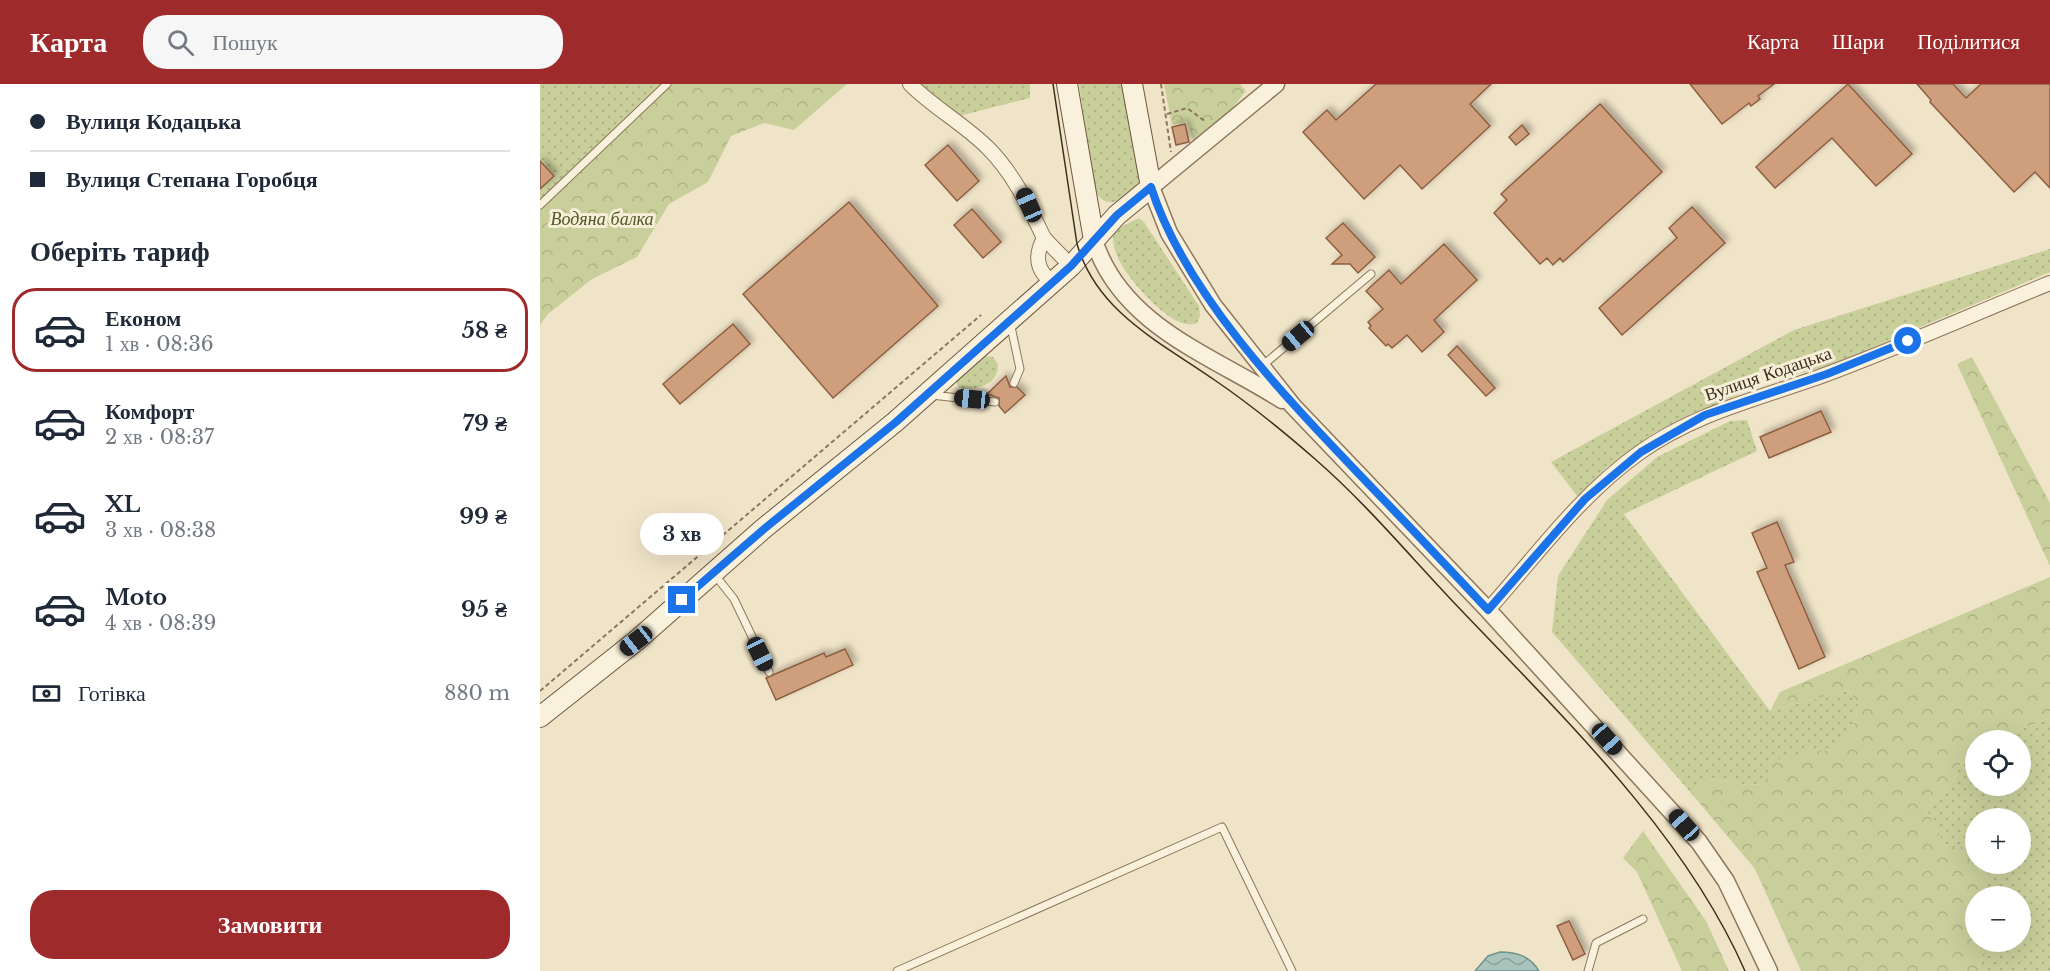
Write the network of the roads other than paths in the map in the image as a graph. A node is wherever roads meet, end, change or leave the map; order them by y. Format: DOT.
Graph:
graph roads {
  1 [pos="667,84"];
  2 [pos="910,84"];
  3 [pos="1067,84"];
  4 [pos="1132,84"];
  5 [pos="1276,84"];
  6 [pos="1151,187"];
  7 [pos="540,205"];
  8 [pos="1044,238"];
  9 [pos="1094,240"];
  10 [pos="1071,266"];
  11 [pos="1371,274"];
  12 [pos="1052,282"];
  13 [pos="2050,283"];
  14 [pos="1010,320"];
  15 [pos="1262,366"];
  16 [pos="1014,383"];
  17 [pos="926,395"];
  18 [pos="994,402"];
  19 [pos="1293,406"];
  20 [pos="713,573"];
  21 [pos="1488,610"];
  22 [pos="769,672"];
  23 [pos="540,717"];
  24 [pos="1643,919"];
  25 [pos="897,971"];
  26 [pos="1292,971"];
  27 [pos="1588,971"];
  28 [pos="1769,971"];
  1 -- 7 [label="lane"];
  2 -- 8 [label="street"];
  3 -- 9 [label="main road"];
  4 -- 6 [label="main road"];
  5 -- 6 [label="street"];
  6 -- 9 [label="main road"];
  6 -- 15 [label="street"];
  8 -- 10 [label="street"];
  8 -- 12 [label="street"];
  9 -- 10 [label="main road"];
  9 -- 19 [label="street"];
  10 -- 12 [label="main road"];
  11 -- 15 [label="lane"];
  12 -- 14 [label="main road"];
  13 -- 21 [label="street, Вулиця Кодацька"];
  14 -- 16 [label="lane"];
  14 -- 17 [label="main road"];
  15 -- 19 [label="street"];
  17 -- 18 [label="lane"];
  17 -- 20 [label="main road"];
  19 -- 21 [label="street"];
  20 -- 22 [label="lane"];
  20 -- 23 [label="main road"];
  21 -- 28 [label="street"];
  24 -- 27 [label="lane"];
  25 -- 26 [label="lane"];
}
